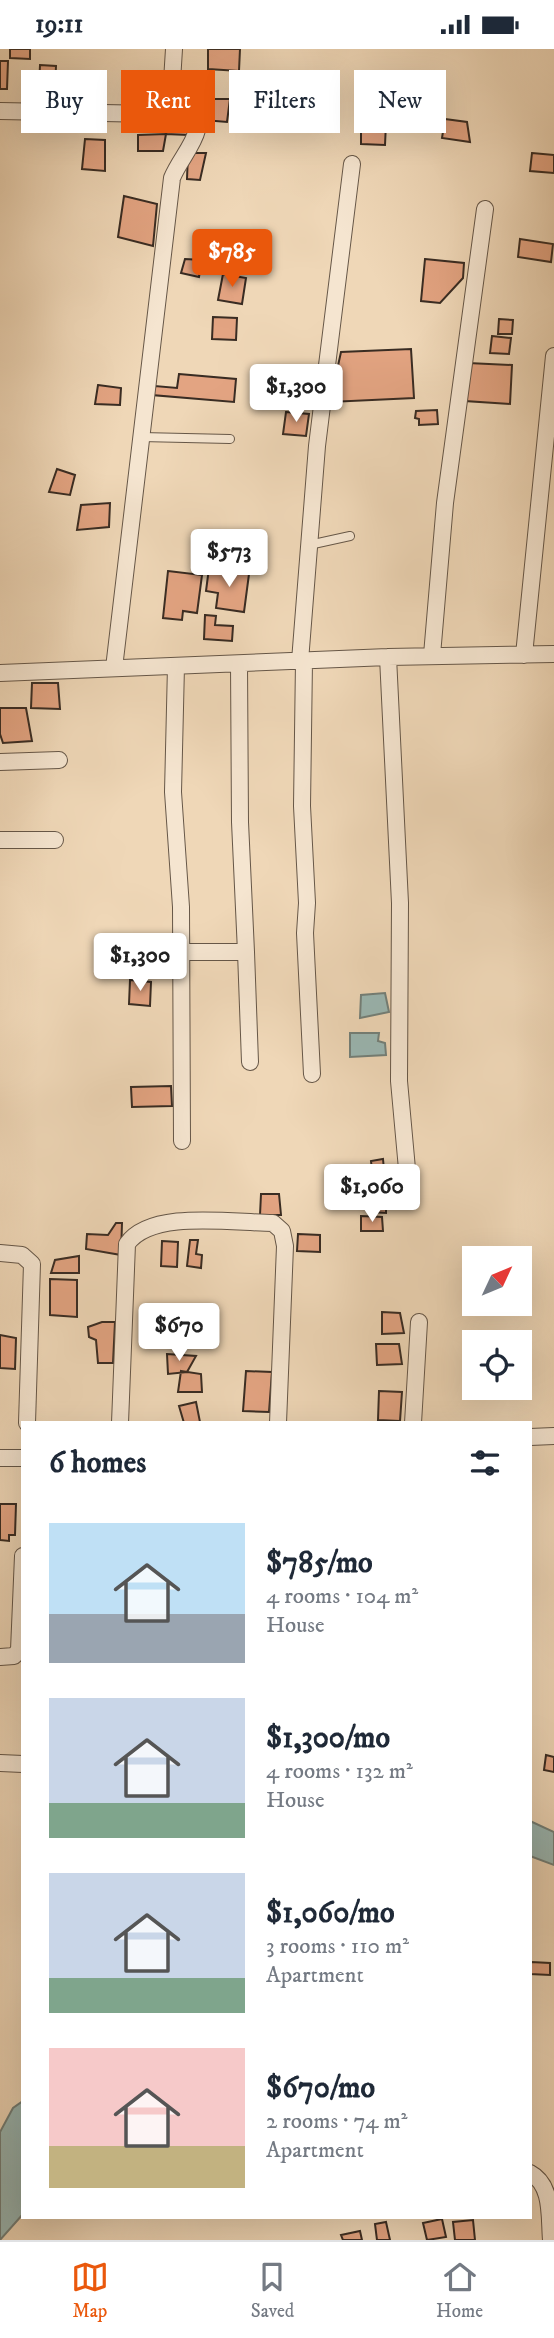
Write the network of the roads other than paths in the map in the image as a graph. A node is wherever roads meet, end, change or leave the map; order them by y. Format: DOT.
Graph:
graph roads {
  1 [pos="174,49"];
  2 [pos="173,70"];
  3 [pos="0,111"];
  4 [pos="121,113"];
  5 [pos="195,133"];
  6 [pos="352,164"];
  7 [pos="485,209"];
  8 [pos="554,356"];
  9 [pos="266,370"];
  10 [pos="326,376"];
  11 [pos="141,437"];
  12 [pos="230,439"];
  13 [pos="350,536"];
  14 [pos="309,544"];
  15 [pos="554,654"];
  16 [pos="524,655"];
  17 [pos="432,656"];
  18 [pos="388,657"];
  19 [pos="302,661"];
  20 [pos="239,664"];
  21 [pos="176,666"];
  22 [pos="114,668"];
  23 [pos="0,673"];
  24 [pos="59,760"];
  25 [pos="0,762"];
  26 [pos="55,840"];
  27 [pos="0,841"];
  28 [pos="181,952"];
  29 [pos="246,952"];
  30 [pos="250,1062"];
  31 [pos="312,1074"];
  32 [pos="182,1141"];
  33 [pos="407,1169"];
  34 [pos="0,1253"];
  35 [pos="419,1322"];
  36 [pos="27,1421"];
  37 [pos="120,1421"];
  38 [pos="278,1421"];
  39 [pos="412,1421"];
  40 [pos="554,1436"];
  41 [pos="532,1437"];
  42 [pos="0,1458"];
  43 [pos="21,1458"];
  44 [pos="21,1603"];
  45 [pos="0,1657"];
  46 [pos="0,1763"];
  47 [pos="21,1764"];
  48 [pos="541,2175"];
  49 [pos="551,2240"];
  1 -- 2 [label="street"];
  3 -- 4 [label="street"];
  5 -- 11 [label="street"];
  6 -- 10 [label="street"];
  7 -- 17 [label="street"];
  8 -- 16 [label="street"];
  9 -- 10 [label="lane"];
  10 -- 14 [label="street"];
  11 -- 12 [label="lane"];
  11 -- 22 [label="street"];
  13 -- 14 [label="lane"];
  14 -- 19 [label="street"];
  15 -- 16 [label="street"];
  16 -- 17 [label="street"];
  17 -- 18 [label="street"];
  18 -- 19 [label="street"];
  18 -- 33 [label="street"];
  19 -- 20 [label="street"];
  19 -- 31 [label="street"];
  20 -- 21 [label="street"];
  20 -- 29 [label="street"];
  21 -- 22 [label="street"];
  21 -- 28 [label="street"];
  22 -- 23 [label="street"];
  24 -- 25 [label="street"];
  26 -- 27 [label="street"];
  28 -- 29 [label="street"];
  28 -- 32 [label="street"];
  29 -- 30 [label="street"];
  34 -- 36 [label="street"];
  35 -- 39 [label="street"];
  37 -- 38 [label="street"];
  40 -- 41 [label="street"];
  42 -- 43 [label="street"];
  44 -- 45 [label="street"];
  46 -- 47 [label="street"];
  48 -- 49 [label="street"];
}
